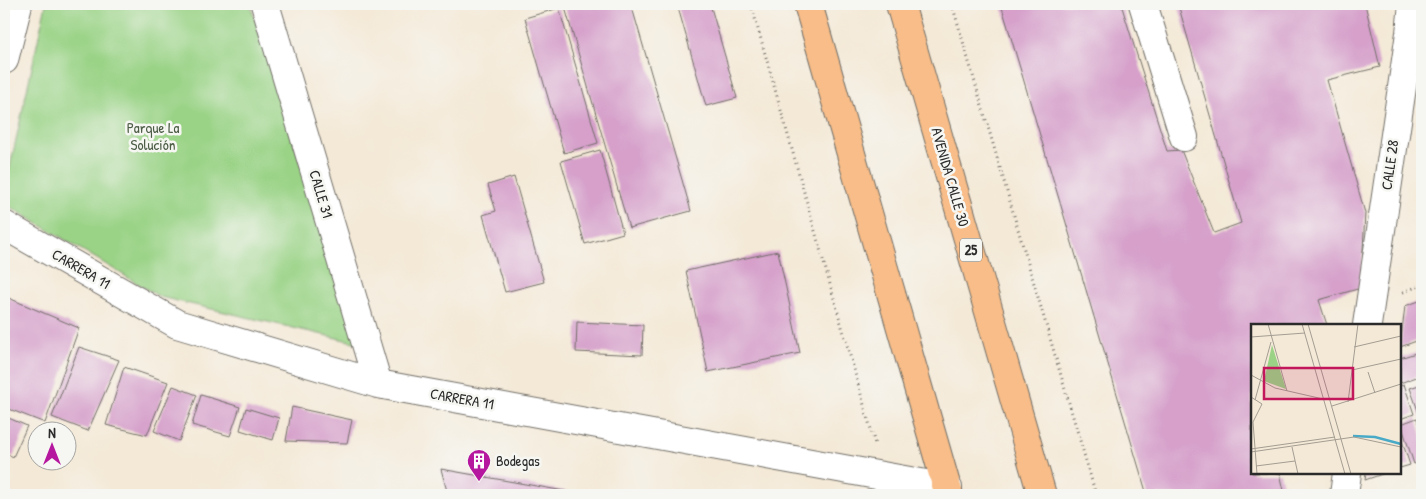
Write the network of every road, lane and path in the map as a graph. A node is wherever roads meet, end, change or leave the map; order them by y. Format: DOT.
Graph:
graph roads {
  1 [pos="18,4"];
  2 [pos="265,4"];
  3 [pos="751,4"];
  4 [pos="808,4"];
  5 [pos="900,4"];
  6 [pos="952,4"];
  7 [pos="1143,4"];
  8 [pos="1413,4"];
  9 [pos="1416,32"];
  10 [pos="4,60"];
  11 [pos="1184,137"];
  12 [pos="4,225"];
  13 [pos="1367,324"];
  14 [pos="378,384"];
  15 [pos="877,451"];
  16 [pos="1347,474"];
  17 [pos="949,492"];
  18 [pos="1042,495"];
  19 [pos="1096,495"];
  20 [pos="1344,495"];
  1 -- 10 [label="street"];
  2 -- 14 [label="street, CALLE 31"];
  3 -- 15 [label="path"];
  4 -- 17 [label="highway"];
  5 -- 18 [label="highway, AVENIDA CALLE 30 / 25"];
  6 -- 19 [label="path"];
  7 -- 11 [label="street"];
  8 -- 9 [label="street, CALLE 28"];
  9 -- 13 [label="street, CALLE 28"];
  12 -- 14 [label="street, CARRERA 11"];
  14 -- 17 [label="street, CARRERA 11"];
  16 -- 20 [label="street"];
}
